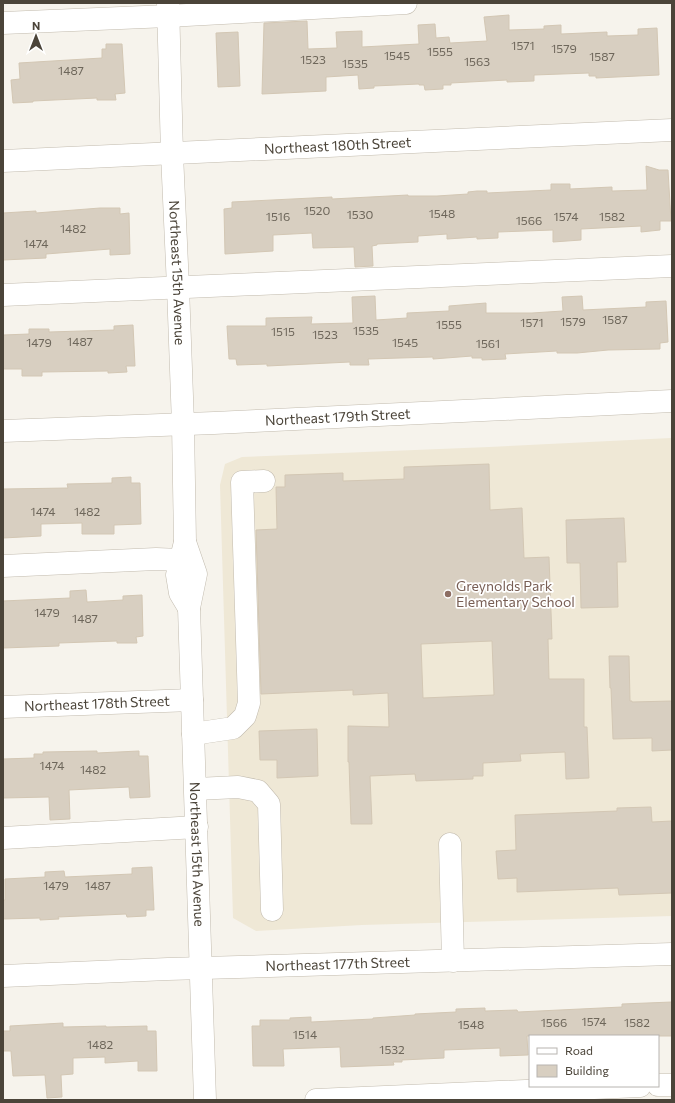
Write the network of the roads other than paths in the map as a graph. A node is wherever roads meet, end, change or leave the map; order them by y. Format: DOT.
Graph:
graph roads {
  1 [pos="406,3"];
  2 [pos="168,9"];
  3 [pos="3,23"];
  4 [pos="672,130"];
  5 [pos="172,154"];
  6 [pos="3,161"];
  7 [pos="672,266"];
  8 [pos="178,287"];
  9 [pos="3,295"];
  10 [pos="672,402"];
  11 [pos="183,424"];
  12 [pos="3,431"];
  13 [pos="264,481"];
  14 [pos="183,551"];
  15 [pos="3,566"];
  16 [pos="192,700"];
  17 [pos="3,707"];
  18 [pos="193,734"];
  19 [pos="196,789"];
  20 [pos="197,827"];
  21 [pos="3,838"];
  22 [pos="450,844"];
  23 [pos="272,910"];
  24 [pos="672,954"];
  25 [pos="453,961"];
  26 [pos="200,968"];
  27 [pos="3,976"];
  28 [pos="659,1085"];
  29 [pos="672,1085"];
  30 [pos="617,1087"];
  31 [pos="205,1100"];
  32 [pos="316,1100"];
  1 -- 2 [label="street"];
  2 -- 3 [label="street"];
  2 -- 5 [label="street, Northeast 15th Avenue"];
  4 -- 5 [label="street, Northeast 180th Street"];
  5 -- 6 [label="street, Northeast 180th Street"];
  5 -- 8 [label="street, Northeast 15th Avenue"];
  7 -- 8 [label="street"];
  8 -- 9 [label="street"];
  8 -- 11 [label="street, Northeast 15th Avenue"];
  10 -- 11 [label="street, Northeast 179th Street"];
  11 -- 12 [label="street, Northeast 179th Street"];
  11 -- 14 [label="street, Northeast 15th Avenue"];
  13 -- 18 [label="street"];
  14 -- 15 [label="street"];
  14 -- 16 [label="street, Northeast 15th Avenue"];
  16 -- 17 [label="street, Northeast 178th Street"];
  16 -- 18 [label="street, Northeast 15th Avenue"];
  18 -- 19 [label="street, Northeast 15th Avenue"];
  19 -- 20 [label="street, Northeast 15th Avenue"];
  19 -- 23 [label="street"];
  20 -- 21 [label="street"];
  20 -- 26 [label="street, Northeast 15th Avenue"];
  22 -- 25 [label="street"];
  24 -- 25 [label="street, Northeast 177th Street"];
  25 -- 26 [label="street, Northeast 177th Street"];
  26 -- 27 [label="street, Northeast 177th Street"];
  26 -- 31 [label="street, Northeast 15th Avenue"];
  28 -- 29 [label="street"];
  30 -- 32 [label="street"];
}
